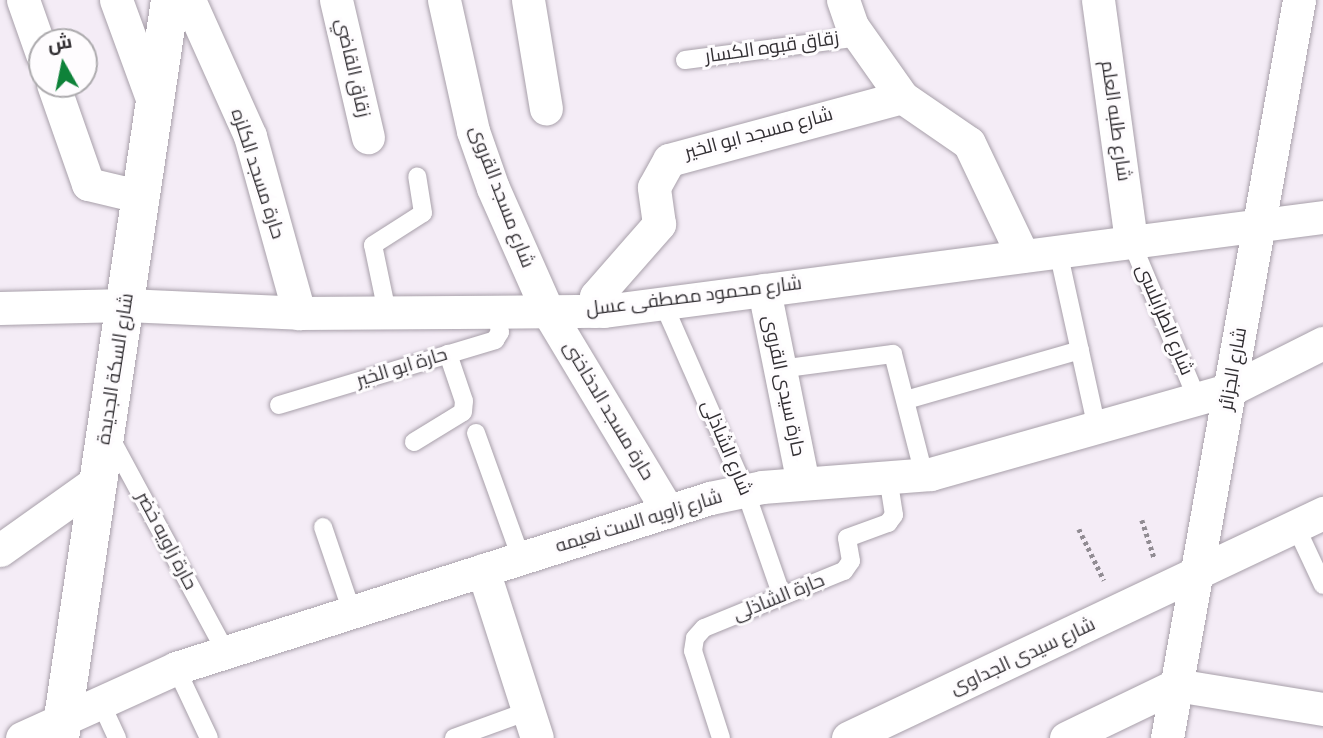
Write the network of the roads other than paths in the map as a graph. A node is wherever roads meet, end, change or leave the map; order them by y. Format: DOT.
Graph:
graph roads {
  1 [pos="23,0"];
  2 [pos="116,0"];
  3 [pos="170,0"];
  4 [pos="189,0"];
  5 [pos="335,0"];
  6 [pos="444,0"];
  7 [pos="528,0"];
  8 [pos="844,0"];
  9 [pos="1098,0"];
  10 [pos="1299,0"];
  11 [pos="33,28"];
  12 [pos="859,37"];
  13 [pos="685,60"];
  14 [pos="902,97"];
  15 [pos="58,98"];
  16 [pos="155,104"];
  17 [pos="546,109"];
  18 [pos="368,137"];
  19 [pos="416,176"];
  20 [pos="142,197"];
  21 [pos="1323,217"];
  22 [pos="1260,228"];
  23 [pos="1131,241"];
  24 [pos="1058,251"];
  25 [pos="1023,256"];
  26 [pos="764,290"];
  27 [pos="663,303"];
  28 [pos="126,304"];
  29 [pos="0,306"];
  30 [pos="547,310"];
  31 [pos="496,311"];
  32 [pos="594,311"];
  33 [pos="387,312"];
  34 [pos="299,313"];
  35 [pos="1323,343"];
  36 [pos="1080,350"];
  37 [pos="448,354"];
  38 [pos="780,369"];
  39 [pos="1231,389"];
  40 [pos="1197,399"];
  41 [pos="906,400"];
  42 [pos="279,405"];
  43 [pos="1097,428"];
  44 [pos="107,430"];
  45 [pos="476,433"];
  46 [pos="414,442"];
  47 [pos="924,475"];
  48 [pos="100,479"];
  49 [pos="888,479"];
  50 [pos="803,483"];
  51 [pos="745,490"];
  52 [pos="668,511"];
  53 [pos="1309,520"];
  54 [pos="323,527"];
  55 [pos="0,550"];
  56 [pos="521,558"];
  57 [pos="483,570"];
  58 [pos="1197,577"];
  59 [pos="1323,585"];
  60 [pos="782,596"];
  61 [pos="352,612"];
  62 [pos="226,652"];
  63 [pos="176,668"];
  64 [pos="1176,685"];
  65 [pos="100,701"];
  66 [pos="1323,709"];
  67 [pos="533,725"];
  68 [pos="62,728"];
  69 [pos="22,738"];
  70 [pos="117,738"];
  71 [pos="209,738"];
  72 [pos="454,738"];
  73 [pos="721,738"];
  74 [pos="849,738"];
  75 [pos="1066,738"];
  76 [pos="1167,738"];
  1 -- 11 [label="street"];
  2 -- 16 [label="street"];
  3 -- 16 [label="street, شارع السكة الجديدة"];
  4 -- 34 [label="street, حارة مسجد الكلزه"];
  5 -- 18 [label="street, زقاق القاضي"];
  6 -- 30 [label="street, شارع مسجد القروى"];
  7 -- 17 [label="street"];
  8 -- 12 [label="street"];
  9 -- 23 [label="street, شارع طلبه العلم"];
  10 -- 22 [label="street, شارع الجزائر"];
  12 -- 13 [label="lane, زقاق قبوه الكسار"];
  12 -- 14 [label="street"];
  14 -- 25 [label="street"];
  14 -- 32 [label="street, شارع مسجد ابو الخير"];
  15 -- 20 [label="street"];
  16 -- 20 [label="street, شارع السكة الجديدة"];
  19 -- 33 [label="lane"];
  20 -- 28 [label="street, شارع السكة الجديدة"];
  21 -- 22 [label="street, شارع محمود مصطفى عسل"];
  22 -- 23 [label="street, شارع محمود مصطفى عسل"];
  22 -- 39 [label="street, شارع الجزائر"];
  23 -- 24 [label="street, شارع محمود مصطفى عسل"];
  23 -- 40 [label="lane, شارع الطرابلسى"];
  24 -- 25 [label="street, شارع محمود مصطفى عسل"];
  24 -- 36 [label="lane"];
  25 -- 26 [label="street, شارع محمود مصطفى عسل"];
  26 -- 27 [label="street, شارع محمود مصطفى عسل"];
  26 -- 38 [label="street, حارة سيدى القروى"];
  27 -- 32 [label="street, شارع محمود مصطفى عسل"];
  27 -- 51 [label="lane, شارع الشاذلى"];
  28 -- 29 [label="street, شارع محمود مصطفى عسل"];
  28 -- 34 [label="street, شارع محمود مصطفى عسل"];
  28 -- 44 [label="street, شارع السكة الجديدة"];
  30 -- 31 [label="street, شارع محمود مصطفى عسل"];
  30 -- 32 [label="street, شارع محمود مصطفى عسل"];
  30 -- 52 [label="street, حارة مسجد الدخاخنى"];
  31 -- 33 [label="street, شارع محمود مصطفى عسل"];
  31 -- 37 [label="lane, حارة ابو الخير"];
  33 -- 34 [label="street, شارع محمود مصطفى عسل"];
  35 -- 39 [label="street, شارع زاويه الست نعيمه"];
  36 -- 41 [label="lane"];
  36 -- 43 [label="lane"];
  37 -- 42 [label="lane, حارة ابو الخير"];
  37 -- 46 [label="lane"];
  38 -- 41 [label="lane"];
  38 -- 50 [label="street, حارة سيدى القروى"];
  39 -- 40 [label="street, شارع زاويه الست نعيمه"];
  39 -- 58 [label="street, شارع الجزائر"];
  40 -- 43 [label="street, شارع زاويه الست نعيمه"];
  41 -- 47 [label="lane"];
  43 -- 47 [label="street, شارع زاويه الست نعيمه"];
  44 -- 48 [label="street, شارع السكة الجديدة"];
  44 -- 62 [label="lane, حارة زاويه خضر"];
  45 -- 56 [label="lane"];
  47 -- 49 [label="street, شارع زاويه الست نعيمه"];
  48 -- 55 [label="street"];
  48 -- 68 [label="street, شارع السكة الجديدة"];
  49 -- 50 [label="street, شارع زاويه الست نعيمه"];
  49 -- 60 [label="lane, حارة الشاذلى"];
  50 -- 51 [label="street, شارع زاويه الست نعيمه"];
  51 -- 52 [label="street, شارع زاويه الست نعيمه"];
  51 -- 60 [label="lane, شارع الشاذلى"];
  52 -- 56 [label="street, شارع زاويه الست نعيمه"];
  53 -- 58 [label="street, شارع سيدى الجداوى"];
  53 -- 59 [label="lane"];
  54 -- 61 [label="lane"];
  56 -- 57 [label="street, شارع زاويه الست نعيمه"];
  57 -- 61 [label="street, شارع زاويه الست نعيمه"];
  57 -- 67 [label="street"];
  58 -- 64 [label="street, شارع الجزائر"];
  58 -- 74 [label="street, شارع سيدى الجداوى"];
  60 -- 73 [label="lane, حارة الشاذلى"];
  61 -- 62 [label="street, شارع زاويه الست نعيمه"];
  62 -- 63 [label="street, شارع زاويه الست نعيمه"];
  63 -- 65 [label="street, شارع زاويه الست نعيمه"];
  63 -- 71 [label="lane"];
  64 -- 66 [label="street"];
  64 -- 75 [label="street"];
  64 -- 76 [label="street, شارع الجزائر"];
  65 -- 68 [label="street, شارع زاويه الست نعيمه"];
  65 -- 70 [label="lane"];
  67 -- 72 [label="lane"];
  68 -- 69 [label="street, شارع زاويه الست نعيمه"];
}
